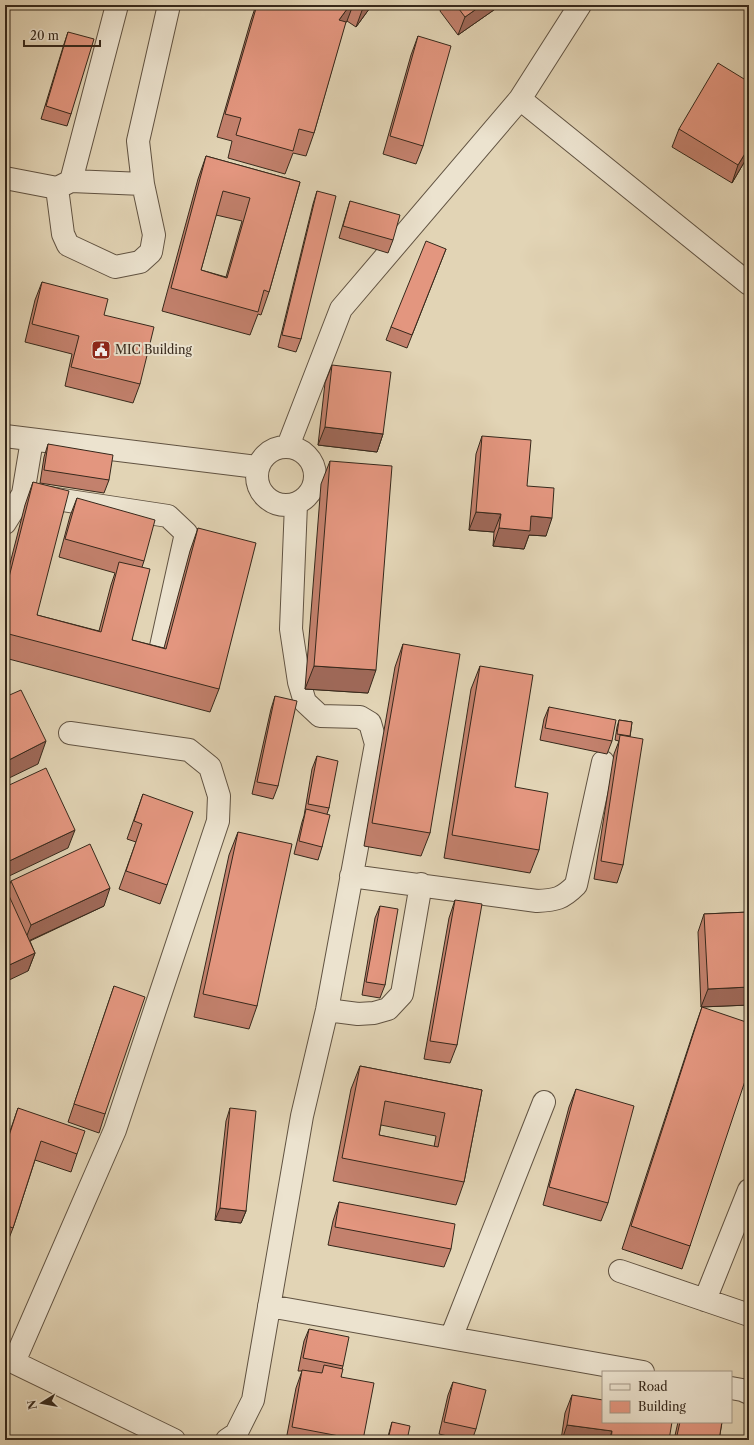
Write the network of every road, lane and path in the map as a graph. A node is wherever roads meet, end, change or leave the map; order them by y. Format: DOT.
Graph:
graph roads {
  1 [pos="117,5"];
  2 [pos="169,5"];
  3 [pos="580,5"];
  4 [pos="520,99"];
  5 [pos="5,178"];
  6 [pos="64,184"];
  7 [pos="143,184"];
  8 [pos="749,284"];
  9 [pos="5,436"];
  10 [pos="32,440"];
  11 [pos="288,446"];
  12 [pos="257,467"];
  13 [pos="23,494"];
  14 [pos="296,504"];
  15 [pos="5,523"];
  16 [pos="158,660"];
  17 [pos="70,733"];
  18 [pos="603,762"];
  19 [pos="352,876"];
  20 [pos="421,884"];
  21 [pos="327,1010"];
  22 [pos="544,1102"];
  23 [pos="749,1190"];
  24 [pos="744,1215"];
  25 [pos="620,1271"];
  26 [pos="705,1300"];
  27 [pos="269,1306"];
  28 [pos="749,1315"];
  29 [pos="451,1338"];
  30 [pos="9,1360"];
  31 [pos="637,1371"];
  32 [pos="732,1388"];
  33 [pos="749,1393"];
  34 [pos="174,1440"];
  35 [pos="227,1440"];
  1 -- 6 [label="street"];
  2 -- 7 [label="street"];
  3 -- 4 [label="street"];
  4 -- 8 [label="street"];
  4 -- 11 [label="street"];
  5 -- 6 [label="street"];
  6 -- 7 [label="street"];
  6 -- 7 [label="street"];
  9 -- 10 [label="street"];
  10 -- 12 [label="street"];
  10 -- 13 [label="street"];
  11 -- 12 [label="street"];
  11 -- 14 [label="street"];
  12 -- 14 [label="street"];
  13 -- 15 [label="street"];
  13 -- 16 [label="street"];
  14 -- 19 [label="street"];
  17 -- 30 [label="street"];
  18 -- 20 [label="street"];
  19 -- 20 [label="street"];
  19 -- 21 [label="street"];
  20 -- 21 [label="street"];
  21 -- 27 [label="street"];
  22 -- 29 [label="street"];
  23 -- 24 [label="street"];
  24 -- 26 [label="street"];
  25 -- 26 [label="street"];
  26 -- 28 [label="street"];
  27 -- 29 [label="street"];
  27 -- 35 [label="street"];
  29 -- 31 [label="street"];
  30 -- 34 [label="street"];
  32 -- 33 [label="street"];
}
